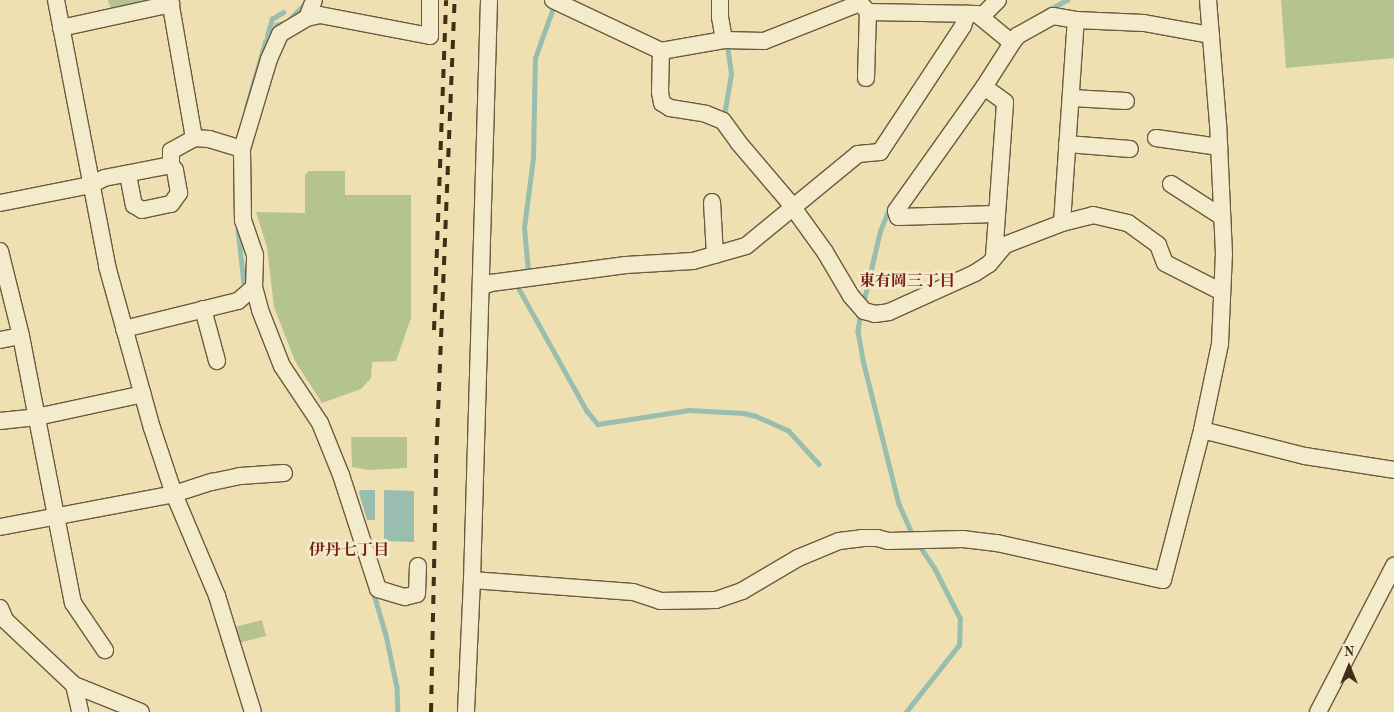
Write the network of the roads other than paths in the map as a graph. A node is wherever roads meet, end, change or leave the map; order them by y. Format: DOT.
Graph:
graph roads {
  1 [pos="56,0"];
  2 [pos="314,0"];
  3 [pos="430,0"];
  4 [pos="489,0"];
  5 [pos="553,0"];
  6 [pos="720,0"];
  7 [pos="998,0"];
  8 [pos="1208,0"];
  9 [pos="171,2"];
  10 [pos="868,12"];
  11 [pos="974,15"];
  12 [pos="307,18"];
  13 [pos="1076,20"];
  14 [pos="62,28"];
  15 [pos="1211,35"];
  16 [pos="724,40"];
  17 [pos="1012,44"];
  18 [pos="661,51"];
  19 [pos="866,78"];
  20 [pos="984,87"];
  21 [pos="1071,98"];
  22 [pos="1126,100"];
  23 [pos="194,138"];
  24 [pos="1156,138"];
  25 [pos="1067,144"];
  26 [pos="1219,147"];
  27 [pos="242,149"];
  28 [pos="1130,149"];
  29 [pos="171,165"];
  30 [pos="128,175"];
  31 [pos="1171,184"];
  32 [pos="91,185"];
  33 [pos="712,202"];
  34 [pos="0,203"];
  35 [pos="793,208"];
  36 [pos="995,214"];
  37 [pos="1222,217"];
  38 [pos="1062,223"];
  39 [pos="0,251"];
  40 [pos="715,255"];
  41 [pos="994,257"];
  42 [pos="480,287"];
  43 [pos="250,292"];
  44 [pos="1222,292"];
  45 [pos="203,309"];
  46 [pos="124,329"];
  47 [pos="20,336"];
  48 [pos="0,340"];
  49 [pos="217,361"];
  50 [pos="143,394"];
  51 [pos="37,417"];
  52 [pos="0,421"];
  53 [pos="1202,430"];
  54 [pos="1394,470"];
  55 [pos="284,473"];
  56 [pos="174,494"];
  57 [pos="55,518"];
  58 [pos="0,527"];
  59 [pos="418,566"];
  60 [pos="1394,566"];
  61 [pos="472,580"];
  62 [pos="2,616"];
  63 [pos="105,650"];
  64 [pos="74,685"];
  65 [pos="80,712"];
  66 [pos="141,712"];
  67 [pos="253,712"];
  68 [pos="466,712"];
  69 [pos="1318,712"];
  1 -- 14 [label="street"];
  2 -- 12 [label="street"];
  3 -- 12 [label="street"];
  4 -- 42 [label="street"];
  5 -- 18 [label="street"];
  6 -- 16 [label="street"];
  7 -- 11 [label="street"];
  8 -- 15 [label="street"];
  9 -- 14 [label="street"];
  9 -- 23 [label="street"];
  10 -- 11 [label="street"];
  10 -- 16 [label="street"];
  10 -- 19 [label="street"];
  11 -- 17 [label="street"];
  11 -- 35 [label="street"];
  12 -- 27 [label="street"];
  13 -- 15 [label="street"];
  13 -- 17 [label="street"];
  13 -- 21 [label="street"];
  14 -- 32 [label="street"];
  15 -- 26 [label="street"];
  16 -- 18 [label="street"];
  17 -- 20 [label="street"];
  18 -- 35 [label="street"];
  20 -- 36 [label="street"];
  20 -- 36 [label="street"];
  21 -- 22 [label="street"];
  21 -- 25 [label="street"];
  23 -- 27 [label="street"];
  23 -- 29 [label="street"];
  24 -- 26 [label="street"];
  25 -- 28 [label="street"];
  25 -- 38 [label="street"];
  26 -- 37 [label="street"];
  27 -- 43 [label="street"];
  29 -- 30 [label="street"];
  29 -- 30 [label="street"];
  30 -- 32 [label="street"];
  31 -- 37 [label="street"];
  32 -- 34 [label="street"];
  32 -- 46 [label="street"];
  33 -- 40 [label="street"];
  35 -- 40 [label="street"];
  35 -- 41 [label="street"];
  36 -- 41 [label="street"];
  37 -- 44 [label="street"];
  38 -- 41 [label="street"];
  38 -- 44 [label="street"];
  39 -- 47 [label="street"];
  40 -- 42 [label="street"];
  42 -- 61 [label="street"];
  43 -- 45 [label="street"];
  43 -- 59 [label="street"];
  44 -- 53 [label="street"];
  45 -- 46 [label="street"];
  45 -- 49 [label="street"];
  46 -- 50 [label="street"];
  47 -- 48 [label="street"];
  47 -- 51 [label="street"];
  50 -- 51 [label="street"];
  50 -- 56 [label="street"];
  51 -- 52 [label="street"];
  51 -- 57 [label="street"];
  53 -- 54 [label="street"];
  53 -- 61 [label="street"];
  55 -- 56 [label="street"];
  56 -- 57 [label="street"];
  56 -- 67 [label="street"];
  57 -- 58 [label="street"];
  57 -- 63 [label="street"];
  60 -- 69 [label="street"];
  61 -- 68 [label="street"];
  62 -- 64 [label="street"];
  64 -- 65 [label="street"];
  64 -- 66 [label="street"];
}
